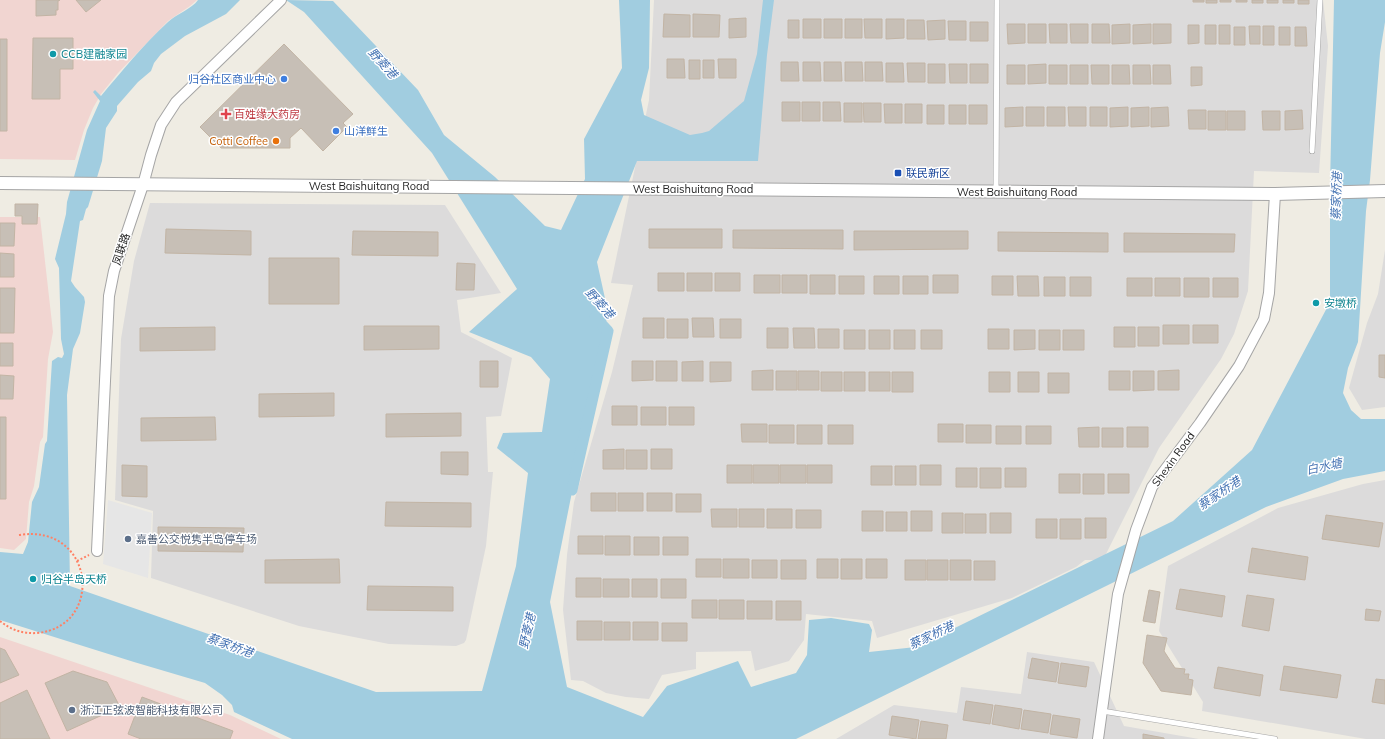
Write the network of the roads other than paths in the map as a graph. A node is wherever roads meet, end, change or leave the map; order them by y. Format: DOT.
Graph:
graph roads {
  1 [pos="997,0"];
  2 [pos="1320,0"];
  3 [pos="279,2"];
  4 [pos="1312,151"];
  5 [pos="0,183"];
  6 [pos="143,185"];
  7 [pos="1385,191"];
  8 [pos="996,192"];
  9 [pos="1275,194"];
  10 [pos="98,551"];
  11 [pos="1102,711"];
  12 [pos="1098,739"];
  13 [pos="1275,739"];
  1 -- 8 [label="lane"];
  2 -- 4 [label="lane"];
  3 -- 6 [label="street, 凤联路"];
  5 -- 6 [label="street, West Baishuitang Road"];
  6 -- 8 [label="street, West Baishuitang Road"];
  6 -- 10 [label="street, 凤联路"];
  7 -- 9 [label="street, West Baishuitang Road"];
  8 -- 9 [label="street, West Baishuitang Road"];
  9 -- 11 [label="street, Shexin Road"];
  11 -- 12 [label="street, Shexin Road"];
  11 -- 13 [label="lane"];
}
